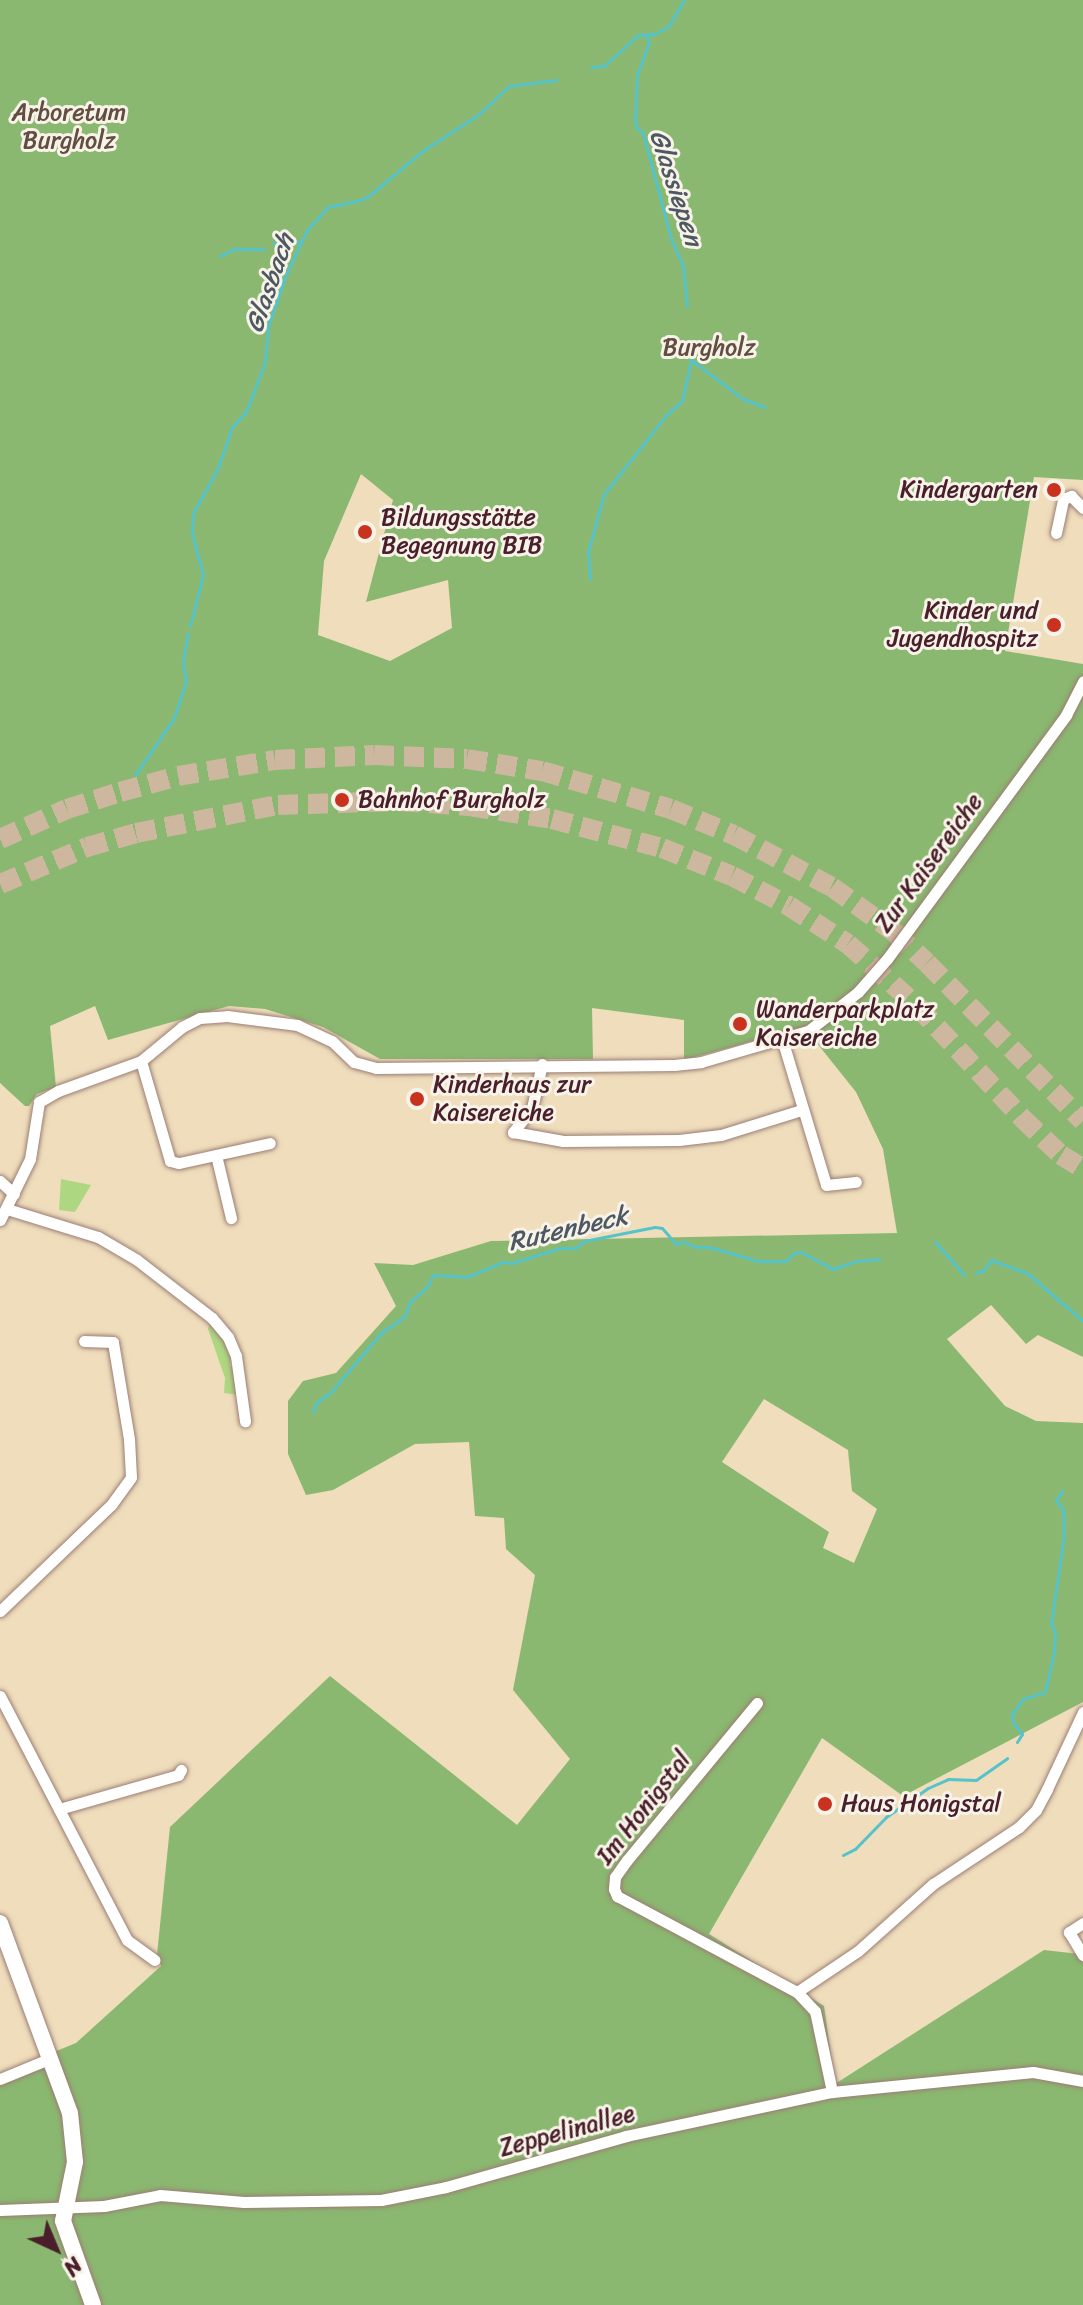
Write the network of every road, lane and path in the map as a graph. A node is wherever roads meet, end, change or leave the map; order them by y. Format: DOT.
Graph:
graph roads {
  1 [pos="1083,508"];
  2 [pos="1056,533"];
  3 [pos="1083,681"];
  4 [pos="782,1039"];
  5 [pos="141,1061"];
  6 [pos="542,1064"];
  7 [pos="802,1110"];
  8 [pos="270,1143"];
  9 [pos="216,1155"];
  10 [pos="0,1181"];
  11 [pos="856,1182"];
  12 [pos="14,1194"];
  13 [pos="7,1209"];
  14 [pos="231,1218"];
  15 [pos="0,1220"];
  16 [pos="84,1341"];
  17 [pos="245,1421"];
  18 [pos="0,1611"];
  19 [pos="0,1696"];
  20 [pos="757,1703"];
  21 [pos="1083,1712"];
  22 [pos="181,1770"];
  23 [pos="59,1809"];
  24 [pos="0,1923"];
  25 [pos="1083,1923"];
  26 [pos="1083,1955"];
  27 [pos="155,1960"];
  28 [pos="797,1992"];
  29 [pos="51,2058"];
  30 [pos="0,2079"];
  31 [pos="1083,2081"];
  32 [pos="832,2092"];
  33 [pos="63,2209"];
  34 [pos="0,2210"];
  35 [pos="93,2305"];
  1 -- 2 [label="street"];
  3 -- 4 [label="street, Zur Kaisereiche"];
  4 -- 6 [label="street, Zur Kaisereiche"];
  4 -- 7 [label="street"];
  5 -- 6 [label="street, Zur Kaisereiche"];
  5 -- 9 [label="street"];
  5 -- 12 [label="street, Zur Kaisereiche"];
  6 -- 7 [label="street"];
  7 -- 11 [label="street"];
  8 -- 9 [label="street"];
  9 -- 14 [label="street"];
  10 -- 12 [label="street"];
  12 -- 13 [label="street"];
  13 -- 15 [label="street"];
  13 -- 17 [label="street"];
  16 -- 18 [label="street"];
  19 -- 23 [label="street"];
  20 -- 28 [label="street, Im Honigstal"];
  21 -- 28 [label="street"];
  22 -- 23 [label="street"];
  23 -- 27 [label="street"];
  24 -- 29 [label="street"];
  25 -- 26 [label="street"];
  28 -- 32 [label="street, Im Honigstal"];
  29 -- 30 [label="street"];
  29 -- 33 [label="street"];
  31 -- 32 [label="street, Zeppelinallee"];
  32 -- 33 [label="street, Zeppelinallee"];
  33 -- 34 [label="street, Zeppelinallee"];
  33 -- 35 [label="street"];
}
